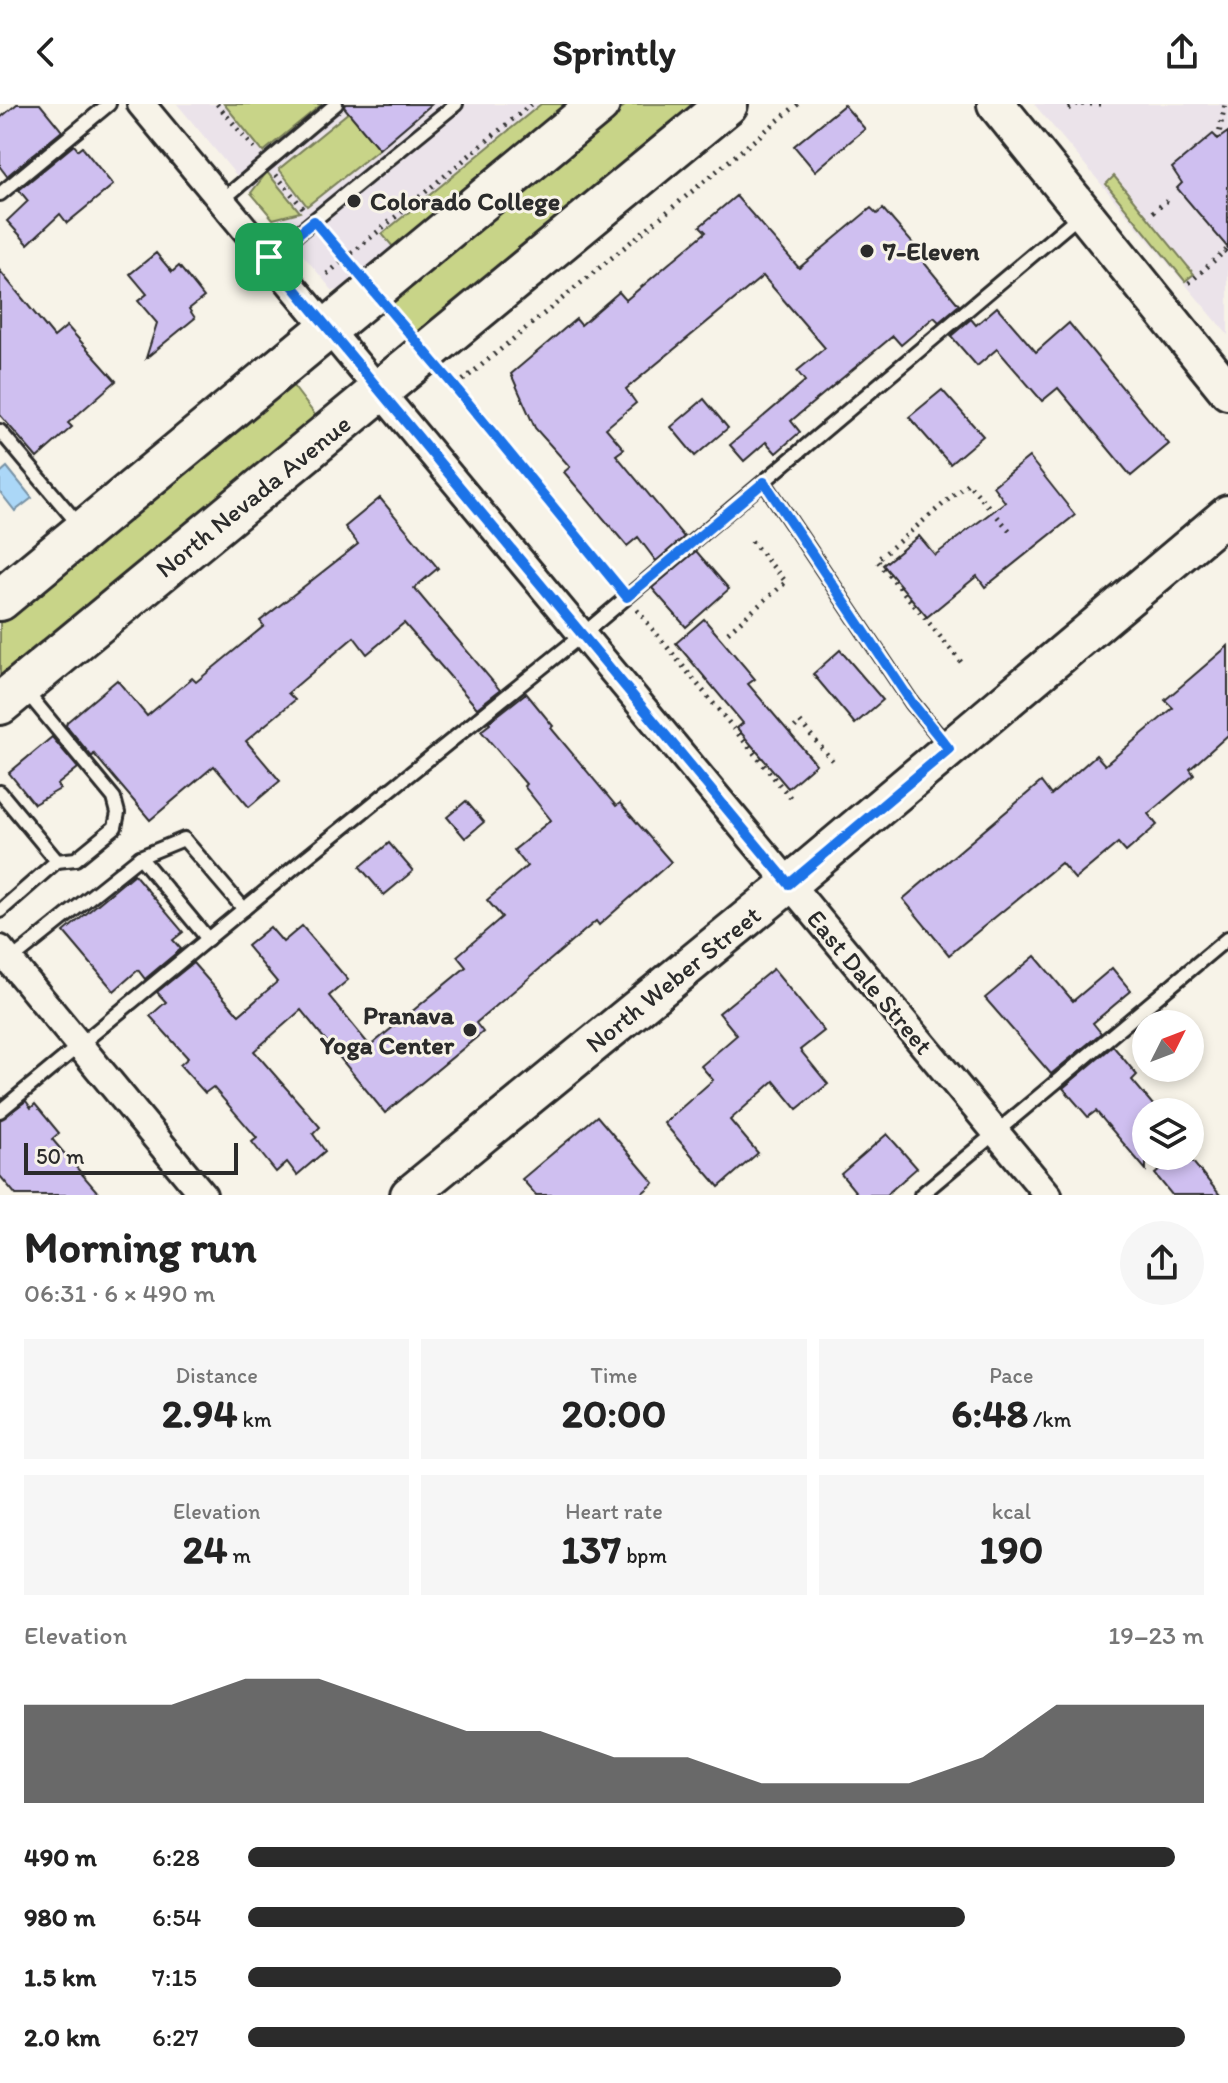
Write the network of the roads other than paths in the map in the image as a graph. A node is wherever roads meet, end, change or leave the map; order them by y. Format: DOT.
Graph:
graph roads {
  1 [pos="109,104"];
  2 [pos="141,104"];
  3 [pos="336,104"];
  4 [pos="456,104"];
  5 [pos="599,104"];
  6 [pos="727,104"];
  7 [pos="996,104"];
  8 [pos="0,194"];
  9 [pos="221,201"];
  10 [pos="1084,212"];
  11 [pos="269,257"];
  12 [pos="328,328"];
  13 [pos="1228,391"];
  14 [pos="380,392"];
  15 [pos="0,431"];
  16 [pos="764,482"];
  17 [pos="1228,514"];
  18 [pos="84,531"];
  19 [pos="0,600"];
  20 [pos="582,635"];
  21 [pos="11,695"];
  22 [pos="949,749"];
  23 [pos="0,792"];
  24 [pos="140,857"];
  25 [pos="57,861"];
  26 [pos="789,884"];
  27 [pos="244,909"];
  28 [pos="0,911"];
  29 [pos="1228,938"];
  30 [pos="208,939"];
  31 [pos="5,955"];
  32 [pos="79,1045"];
  33 [pos="0,1111"];
  34 [pos="996,1133"];
  35 [pos="203,1195"];
  36 [pos="409,1195"];
  37 [pos="921,1195"];
  38 [pos="1048,1195"];
  1 -- 8 [label="lane"];
  2 -- 9 [label="street, East Dale Street"];
  3 -- 9 [label="lane"];
  4 -- 11 [label="lane"];
  5 -- 12 [label="main road"];
  6 -- 14 [label="main road, North Nevada Avenue"];
  7 -- 10 [label="street"];
  9 -- 11 [label="street, East Dale Street"];
  10 -- 13 [label="street"];
  10 -- 16 [label="lane"];
  11 -- 12 [label="street, East Dale Street"];
  12 -- 14 [label="street, East Dale Street"];
  12 -- 18 [label="main road"];
  14 -- 20 [label="street, East Dale Street"];
  14 -- 21 [label="main road, North Nevada Avenue"];
  15 -- 18 [label="lane"];
  16 -- 20 [label="lane"];
  16 -- 22 [label="lane"];
  17 -- 22 [label="street, North Weber Street"];
  18 -- 19 [label="main road"];
  20 -- 26 [label="street, East Dale Street"];
  20 -- 27 [label="lane"];
  21 -- 25 [label="lane"];
  22 -- 26 [label="street, North Weber Street"];
  23 -- 25 [label="lane"];
  24 -- 27 [label="lane"];
  24 -- 30 [label="lane"];
  24 -- 31 [label="lane"];
  25 -- 28 [label="lane"];
  26 -- 34 [label="street, East Dale Street"];
  26 -- 36 [label="street, North Weber Street"];
  27 -- 30 [label="lane"];
  29 -- 34 [label="lane"];
  30 -- 32 [label="lane"];
  31 -- 32 [label="street"];
  32 -- 33 [label="lane"];
  32 -- 35 [label="street"];
  34 -- 37 [label="lane"];
  34 -- 38 [label="street, East Dale Street"];
}
